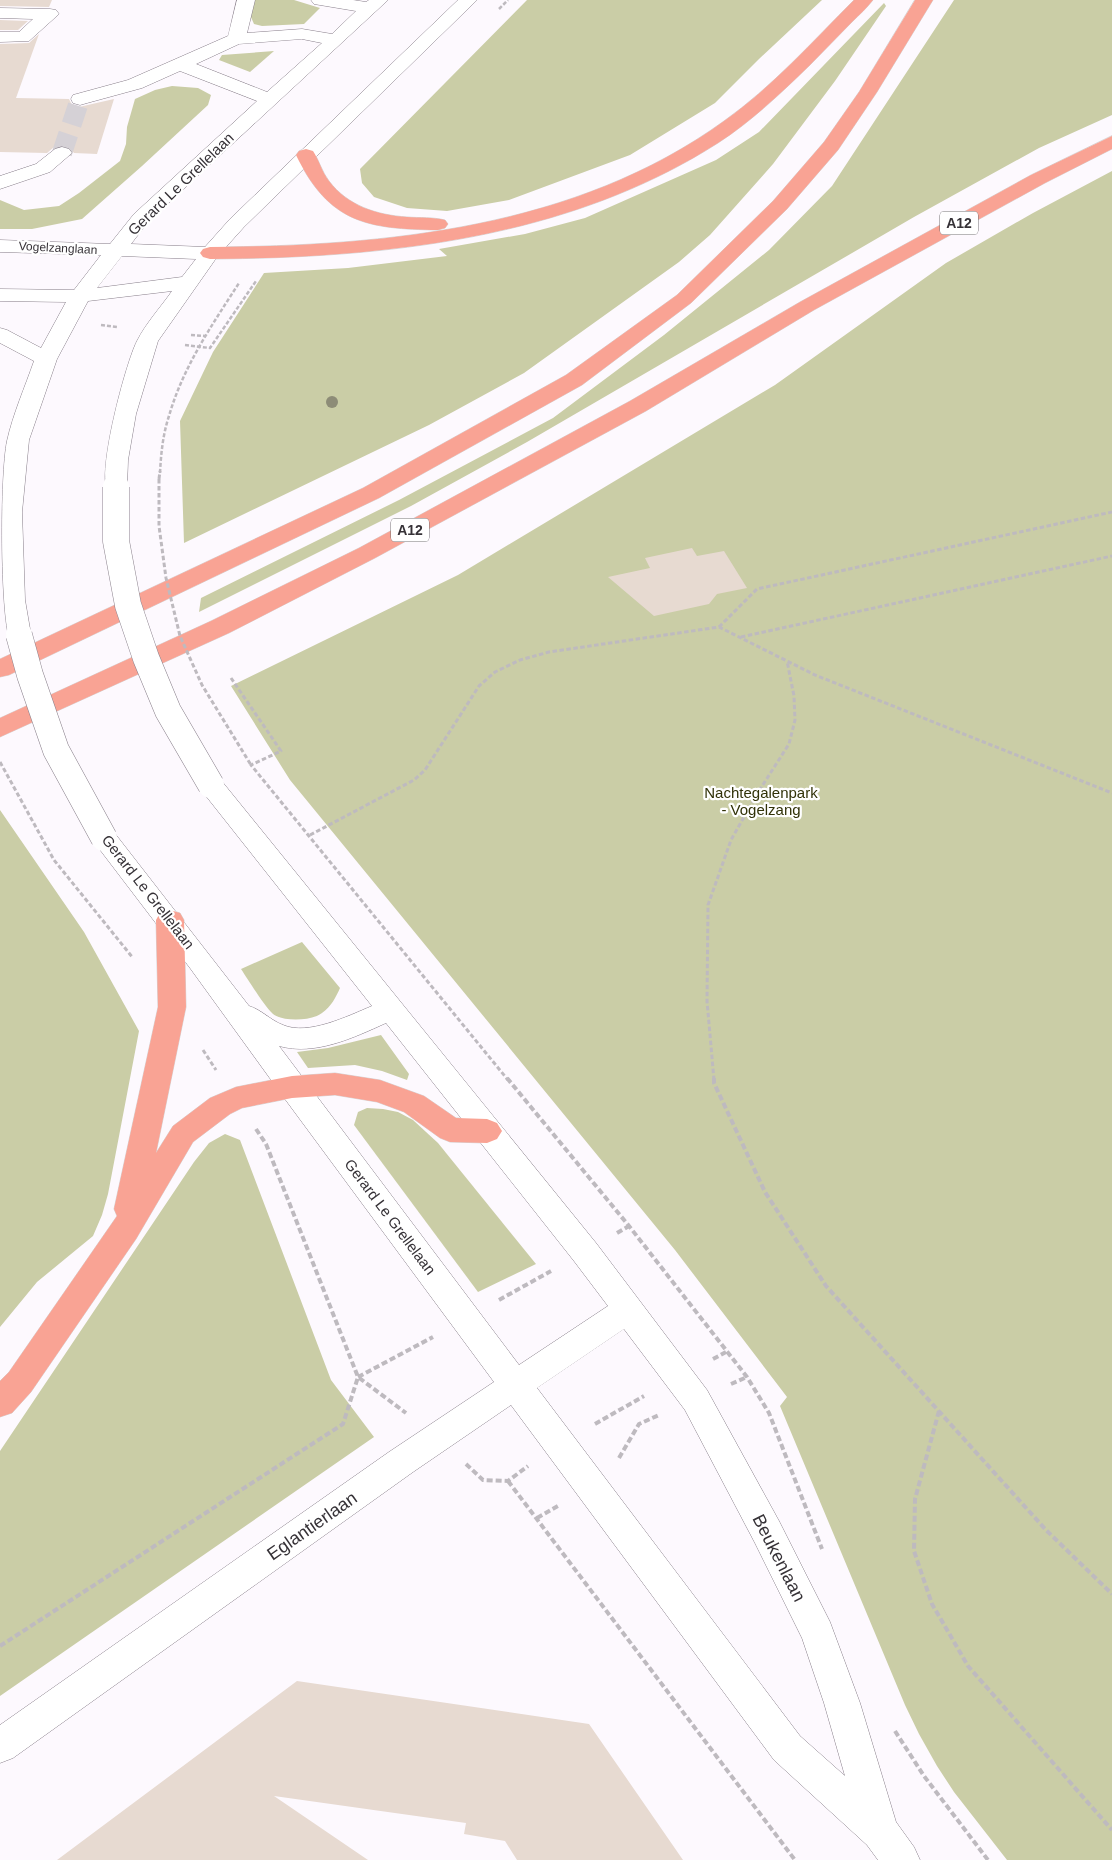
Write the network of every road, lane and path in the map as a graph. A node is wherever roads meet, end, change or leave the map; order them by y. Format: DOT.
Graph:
graph roads {
  1 [pos="246,0"];
  2 [pos="320,0"];
  3 [pos="468,0"];
  4 [pos="508,0"];
  5 [pos="864,0"];
  6 [pos="924,0"];
  7 [pos="375,4"];
  8 [pos="0,13"];
  9 [pos="494,14"];
  10 [pos="0,37"];
  11 [pos="236,39"];
  12 [pos="336,40"];
  13 [pos="180,64"];
  14 [pos="80,99"];
  15 [pos="270,100"];
  16 [pos="1112,142"];
  17 [pos="62,153"];
  18 [pos="306,155"];
  19 [pos="0,183"];
  20 [pos="502,224"];
  21 [pos="0,246"];
  22 [pos="115,251"];
  23 [pos="210,254"];
  24 [pos="266,254"];
  25 [pos="187,283"];
  26 [pos="0,295"];
  27 [pos="80,296"];
  28 [pos="100,325"];
  29 [pos="119,327"];
  30 [pos="0,334"];
  31 [pos="147,340"];
  32 [pos="200,347"];
  33 [pos="46,359"];
  34 [pos="1112,512"];
  35 [pos="1112,556"];
  36 [pos="719,627"];
  37 [pos="740,638"];
  38 [pos="787,661"];
  39 [pos="0,669"];
  40 [pos="231,678"];
  41 [pos="0,728"];
  42 [pos="0,762"];
  43 [pos="251,765"];
  44 [pos="1112,794"];
  45 [pos="310,835"];
  46 [pos="54,860"];
  47 [pos="170,920"];
  48 [pos="238,1009"];
  49 [pos="391,1010"];
  50 [pos="292,1086"];
  51 [pos="487,1132"];
  52 [pos="125,1230"];
  53 [pos="627,1310"];
  54 [pos="747,1376"];
  55 [pos="358,1377"];
  56 [pos="516,1385"];
  57 [pos="687,1389"];
  58 [pos="0,1403"];
  59 [pos="939,1410"];
  60 [pos="558,1444"];
  61 [pos="508,1481"];
  62 [pos="592,1486"];
  63 [pos="537,1518"];
  64 [pos="1112,1594"];
  65 [pos="0,1646"];
  66 [pos="0,1746"];
  67 [pos="1112,1830"];
  68 [pos="890,1846"];
  69 [pos="795,1860"];
  1 -- 11 [label="street"];
  2 -- 7 [label="street"];
  3 -- 18 [label="street"];
  4 -- 9 [label="path"];
  5 -- 20 [label="highway"];
  6 -- 39 [label="highway"];
  7 -- 12 [label="street, Gerard Le Grellelaan"];
  8 -- 10 [label="street"];
  11 -- 12 [label="street"];
  11 -- 13 [label="street"];
  12 -- 15 [label="street, Gerard Le Grellelaan"];
  13 -- 14 [label="street"];
  13 -- 15 [label="street"];
  15 -- 22 [label="street, Gerard Le Grellelaan"];
  16 -- 41 [label="highway, A12"];
  17 -- 19 [label="street"];
  18 -- 20 [label="highway"];
  18 -- 23 [label="street"];
  20 -- 24 [label="highway"];
  21 -- 22 [label="street, Vogelzanglaan"];
  22 -- 23 [label="street, Vogelzanglaan"];
  22 -- 27 [label="street, Gerard Le Grellelaan"];
  23 -- 24 [label="highway"];
  23 -- 25 [label="street"];
  24 -- 32 [label="path"];
  24 -- 32 [label="path"];
  25 -- 27 [label="street"];
  25 -- 31 [label="street"];
  26 -- 27 [label="street"];
  27 -- 33 [label="street, Gerard Le Grellelaan"];
  28 -- 29 [label="path"];
  30 -- 33 [label="street"];
  31 -- 32 [label="path"];
  31 -- 49 [label="street, bridge"];
  32 -- 43 [label="path, bridge"];
  33 -- 47 [label="street, Gerard Le Grellelaan, bridge"];
  34 -- 36 [label="path"];
  35 -- 37 [label="path"];
  36 -- 37 [label="path"];
  36 -- 45 [label="path"];
  37 -- 38 [label="path"];
  38 -- 44 [label="path"];
  38 -- 59 [label="path"];
  40 -- 43 [label="path"];
  42 -- 46 [label="path"];
  43 -- 45 [label="path"];
  45 -- 57 [label="path"];
  47 -- 48 [label="street, Gerard Le Grellelaan"];
  47 -- 52 [label="highway"];
  48 -- 49 [label="street"];
  48 -- 50 [label="street, Gerard Le Grellelaan"];
  49 -- 51 [label="street"];
  50 -- 51 [label="highway"];
  50 -- 52 [label="highway"];
  50 -- 56 [label="street, Gerard Le Grellelaan"];
  51 -- 53 [label="street"];
  52 -- 58 [label="highway"];
  53 -- 56 [label="street, Eglantierlaan"];
  53 -- 57 [label="street, Beukenlaan"];
  54 -- 57 [label="path"];
  55 -- 65 [label="path"];
  56 -- 60 [label="street, Beukenlaan"];
  56 -- 66 [label="street, Eglantierlaan"];
  57 -- 60 [label="path"];
  57 -- 62 [label="path"];
  57 -- 68 [label="street, Beukenlaan"];
  59 -- 64 [label="path"];
  59 -- 67 [label="path"];
  60 -- 62 [label="street, Beukenlaan"];
  61 -- 63 [label="path"];
  62 -- 63 [label="path"];
  62 -- 68 [label="street, Beukenlaan"];
  63 -- 69 [label="path"];
}
